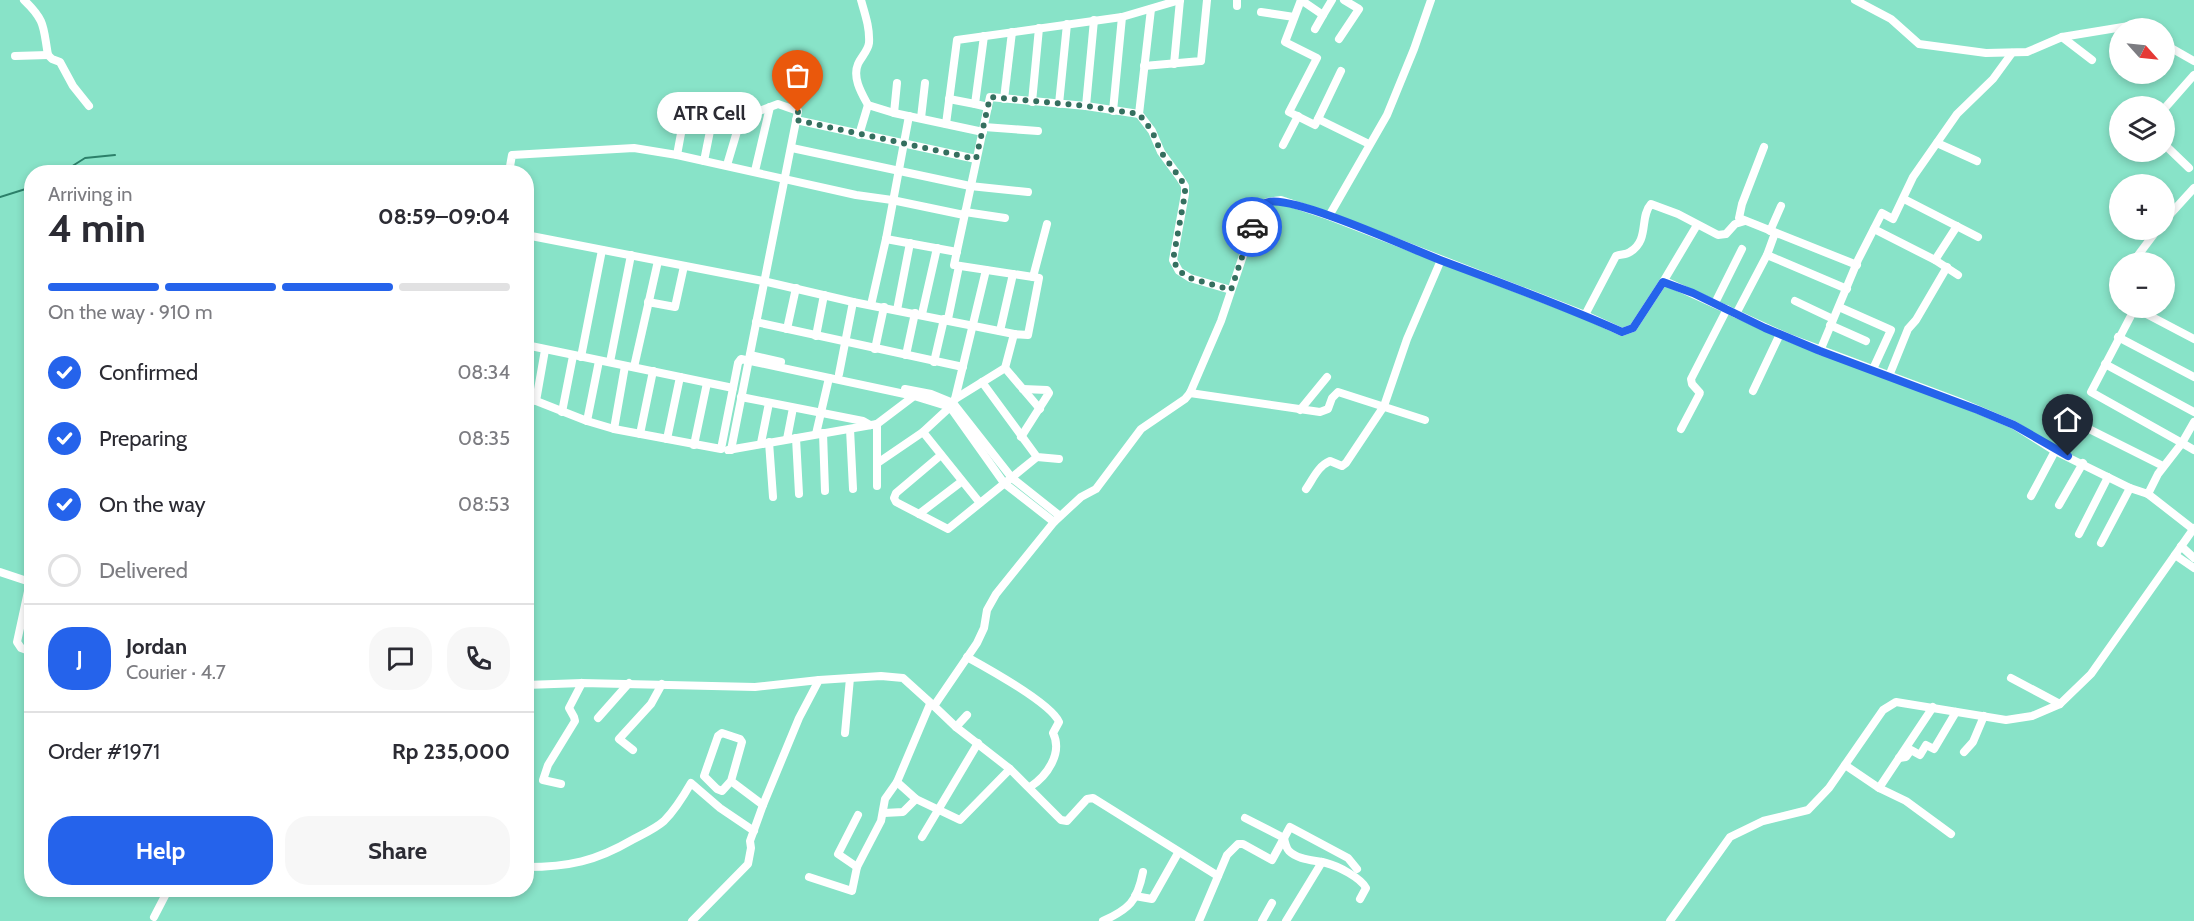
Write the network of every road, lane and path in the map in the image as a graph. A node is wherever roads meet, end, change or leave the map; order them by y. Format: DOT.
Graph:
graph roads {
  1 [pos="24,0"];
  2 [pos="861,0"];
  3 [pos="1180,0"];
  4 [pos="1207,0"];
  5 [pos="1301,0"];
  6 [pos="1332,0"];
  7 [pos="1344,0"];
  8 [pos="1431,0"];
  9 [pos="1855,0"];
  10 [pos="1151,9"];
  11 [pos="1261,12"];
  12 [pos="1323,15"];
  13 [pos="1122,17"];
  14 [pos="1294,17"];
  15 [pos="1094,20"];
  16 [pos="1067,24"];
  17 [pos="1039,28"];
  18 [pos="1315,29"];
  19 [pos="2109,29"];
  20 [pos="1012,32"];
  21 [pos="984,36"];
  22 [pos="2062,37"];
  23 [pos="1339,39"];
  24 [pos="2175,50"];
  25 [pos="2012,53"];
  26 [pos="48,55"];
  27 [pos="15,56"];
  28 [pos="2091,60"];
  29 [pos="2194,61"];
  30 [pos="1174,64"];
  31 [pos="1144,66"];
  32 [pos="1341,71"];
  33 [pos="2194,75"];
  34 [pos="897,83"];
  35 [pos="925,83"];
  36 [pos="2175,97"];
  37 [pos="949,99"];
  38 [pos="1004,99"];
  39 [pos="1032,102"];
  40 [pos="975,104"];
  41 [pos="1059,104"];
  42 [pos="868,105"];
  43 [pos="89,106"];
  44 [pos="1086,106"];
  45 [pos="770,107"];
  46 [pos="988,107"];
  47 [pos="1113,111"];
  48 [pos="894,113"];
  49 [pos="1139,114"];
  50 [pos="909,116"];
  51 [pos="1298,116"];
  52 [pos="741,118"];
  53 [pos="921,118"];
  54 [pos="1318,119"];
  55 [pos="796,120"];
  56 [pos="712,121"];
  57 [pos="946,124"];
  58 [pos="983,130"];
  59 [pos="1038,131"];
  60 [pos="859,135"];
  61 [pos="1937,143"];
  62 [pos="904,144"];
  63 [pos="1369,144"];
  64 [pos="1282,145"];
  65 [pos="1764,147"];
  66 [pos="792,148"];
  67 [pos="2175,153"];
  68 [pos="677,155"];
  69 [pos="976,159"];
  70 [pos="704,161"];
  71 [pos="1977,161"];
  72 [pos="510,165"];
  73 [pos="727,165"];
  74 [pos="2192,168"];
  75 [pos="755,171"];
  76 [pos="898,172"];
  77 [pos="784,177"];
  78 [pos="970,186"];
  79 [pos="2194,188"];
  80 [pos="1028,192"];
  81 [pos="1904,199"];
  82 [pos="892,202"];
  83 [pos="1781,206"];
  84 [pos="2175,209"];
  85 [pos="964,216"];
  86 [pos="1329,216"];
  87 [pos="1005,218"];
  88 [pos="1745,221"];
  89 [pos="1047,224"];
  90 [pos="1696,225"];
  91 [pos="1958,226"];
  92 [pos="1874,229"];
  93 [pos="1773,232"];
  94 [pos="534,237"];
  95 [pos="1978,237"];
  96 [pos="886,239"];
  97 [pos="910,243"];
  98 [pos="937,249"];
  99 [pos="1742,249"];
  100 [pos="602,250"];
  101 [pos="957,252"];
  102 [pos="631,255"];
  103 [pos="1767,255"];
  104 [pos="1441,260"];
  105 [pos="1935,260"];
  106 [pos="658,261"];
  107 [pos="1857,265"];
  108 [pos="684,266"];
  109 [pos="959,266"];
  110 [pos="1947,267"];
  111 [pos="986,270"];
  112 [pos="1013,274"];
  113 [pos="1958,275"];
  114 [pos="1033,277"];
  115 [pos="763,280"];
  116 [pos="1663,282"];
  117 [pos="796,288"];
  118 [pos="1847,289"];
  119 [pos="1231,290"];
  120 [pos="824,296"];
  121 [pos="1795,301"];
  122 [pos="648,302"];
  123 [pos="853,302"];
  124 [pos="1715,303"];
  125 [pos="871,305"];
  126 [pos="884,307"];
  127 [pos="1839,307"];
  128 [pos="1727,309"];
  129 [pos="897,310"];
  130 [pos="918,314"];
  131 [pos="1736,314"];
  132 [pos="1586,315"];
  133 [pos="2129,318"];
  134 [pos="2154,318"];
  135 [pos="946,319"];
  136 [pos="756,322"];
  137 [pos="1831,322"];
  138 [pos="974,325"];
  139 [pos="787,329"];
  140 [pos="1000,332"];
  141 [pos="1014,334"];
  142 [pos="1780,334"];
  143 [pos="816,336"];
  144 [pos="2118,337"];
  145 [pos="2194,339"];
  146 [pos="1866,341"];
  147 [pos="845,343"];
  148 [pos="534,347"];
  149 [pos="875,349"];
  150 [pos="545,350"];
  151 [pos="1820,351"];
  152 [pos="906,355"];
  153 [pos="577,357"];
  154 [pos="750,358"];
  155 [pos="599,361"];
  156 [pos="610,362"];
  157 [pos="934,362"];
  158 [pos="2105,364"];
  159 [pos="629,367"];
  160 [pos="963,367"];
  161 [pos="1005,368"];
  162 [pos="1873,369"];
  163 [pos="653,371"];
  164 [pos="1889,375"];
  165 [pos="834,376"];
  166 [pos="2194,376"];
  167 [pos="680,377"];
  168 [pos="1328,377"];
  169 [pos="982,382"];
  170 [pos="707,383"];
  171 [pos="733,388"];
  172 [pos="1023,389"];
  173 [pos="1753,391"];
  174 [pos="1190,393"];
  175 [pos="914,396"];
  176 [pos="741,397"];
  177 [pos="536,401"];
  178 [pos="768,403"];
  179 [pos="953,403"];
  180 [pos="1384,406"];
  181 [pos="793,408"];
  182 [pos="1040,409"];
  183 [pos="1300,410"];
  184 [pos="562,412"];
  185 [pos="820,412"];
  186 [pos="2194,412"];
  187 [pos="1425,420"];
  188 [pos="587,421"];
  189 [pos="2194,422"];
  190 [pos="874,424"];
  191 [pos="614,429"];
  192 [pos="850,429"];
  193 [pos="1681,429"];
  194 [pos="2089,429"];
  195 [pos="923,432"];
  196 [pos="640,434"];
  197 [pos="819,434"];
  198 [pos="1021,437"];
  199 [pos="792,438"];
  200 [pos="667,439"];
  201 [pos="765,443"];
  202 [pos="2182,443"];
  203 [pos="694,445"];
  204 [pos="721,449"];
  205 [pos="731,450"];
  206 [pos="2194,450"];
  207 [pos="2055,451"];
  208 [pos="941,455"];
  209 [pos="1037,457"];
  210 [pos="1059,459"];
  211 [pos="879,462"];
  212 [pos="2083,463"];
  213 [pos="2163,466"];
  214 [pos="2108,477"];
  215 [pos="1008,481"];
  216 [pos="961,482"];
  217 [pos="877,486"];
  218 [pos="2130,488"];
  219 [pos="854,489"];
  220 [pos="1306,489"];
  221 [pos="825,490"];
  222 [pos="799,494"];
  223 [pos="2148,494"];
  224 [pos="2031,496"];
  225 [pos="773,497"];
  226 [pos="980,503"];
  227 [pos="2059,505"];
  228 [pos="920,514"];
  229 [pos="1057,519"];
  230 [pos="2194,528"];
  231 [pos="2079,534"];
  232 [pos="2101,543"];
  233 [pos="2181,546"];
  234 [pos="2175,555"];
  235 [pos="2194,558"];
  236 [pos="2194,568"];
  237 [pos="0,572"];
  238 [pos="24,580"];
  239 [pos="24,610"];
  240 [pos="24,649"];
  241 [pos="967,657"];
  242 [pos="850,678"];
  243 [pos="2011,678"];
  244 [pos="819,680"];
  245 [pos="582,683"];
  246 [pos="629,684"];
  247 [pos="662,684"];
  248 [pos="534,685"];
  249 [pos="2060,704"];
  250 [pos="932,705"];
  251 [pos="1933,707"];
  252 [pos="1956,712"];
  253 [pos="967,715"];
  254 [pos="1984,716"];
  255 [pos="598,718"];
  256 [pos="956,727"];
  257 [pos="845,733"];
  258 [pos="978,743"];
  259 [pos="633,750"];
  260 [pos="1964,752"];
  261 [pos="1899,758"];
  262 [pos="1845,765"];
  263 [pos="1010,769"];
  264 [pos="731,781"];
  265 [pos="897,782"];
  266 [pos="561,784"];
  267 [pos="1030,788"];
  268 [pos="1880,788"];
  269 [pos="916,799"];
  270 [pos="763,805"];
  271 [pos="938,809"];
  272 [pos="884,813"];
  273 [pos="858,815"];
  274 [pos="1245,818"];
  275 [pos="754,831"];
  276 [pos="1951,834"];
  277 [pos="922,837"];
  278 [pos="1284,838"];
  279 [pos="1178,853"];
  280 [pos="1322,862"];
  281 [pos="534,867"];
  282 [pos="857,867"];
  283 [pos="1357,869"];
  284 [pos="1143,872"];
  285 [pos="1218,876"];
  286 [pos="809,877"];
  287 [pos="1135,896"];
  288 [pos="164,897"];
  289 [pos="1360,899"];
  290 [pos="1272,903"];
  291 [pos="154,916"];
  292 [pos="692,921"];
  293 [pos="1103,921"];
  294 [pos="1199,921"];
  295 [pos="1262,921"];
  296 [pos="1286,921"];
  297 [pos="1670,921"];
  1 -- 26 [label="street"];
  2 -- 42 [label="street"];
  3 -- 10 [label="street"];
  3 -- 30 [label="street"];
  4 -- 30 [label="street"];
  5 -- 12 [label="street"];
  5 -- 14 [label="street"];
  6 -- 12 [label="street"];
  7 -- 23 [label="street"];
  8 -- 63 [label="street"];
  9 -- 25 [label="street"];
  10 -- 13 [label="street"];
  10 -- 31 [label="street"];
  11 -- 14 [label="street"];
  12 -- 18 [label="street"];
  13 -- 15 [label="street"];
  13 -- 47 [label="street"];
  14 -- 51 [label="street"];
  15 -- 16 [label="street"];
  15 -- 44 [label="street"];
  16 -- 17 [label="street"];
  16 -- 41 [label="street"];
  17 -- 20 [label="street"];
  17 -- 39 [label="street"];
  19 -- 22 [label="street"];
  20 -- 21 [label="street"];
  20 -- 38 [label="street"];
  21 -- 37 [label="street"];
  21 -- 40 [label="street"];
  22 -- 25 [label="street"];
  22 -- 28 [label="street"];
  24 -- 29 [label="street"];
  25 -- 61 [label="street"];
  26 -- 27 [label="street"];
  26 -- 43 [label="street"];
  30 -- 31 [label="street"];
  31 -- 49 [label="street"];
  32 -- 54 [label="street"];
  33 -- 36 [label="street"];
  34 -- 48 [label="street"];
  35 -- 53 [label="street"];
  37 -- 40 [label="street"];
  37 -- 57 [label="street"];
  38 -- 39 [label="street"];
  38 -- 46 [label="street"];
  39 -- 41 [label="street"];
  40 -- 46 [label="street"];
  41 -- 44 [label="street"];
  42 -- 48 [label="street"];
  42 -- 60 [label="street"];
  44 -- 47 [label="street"];
  45 -- 52 [label="street"];
  45 -- 55 [label="street"];
  45 -- 75 [label="street"];
  46 -- 58 [label="street"];
  47 -- 49 [label="street"];
  48 -- 50 [label="street"];
  49 -- 119 [label="street"];
  50 -- 53 [label="street"];
  50 -- 62 [label="street"];
  51 -- 54 [label="street"];
  51 -- 64 [label="street"];
  52 -- 56 [label="street"];
  52 -- 73 [label="street"];
  53 -- 57 [label="street"];
  54 -- 63 [label="street"];
  55 -- 60 [label="street"];
  55 -- 66 [label="street"];
  56 -- 68 [label="street"];
  56 -- 70 [label="street"];
  57 -- 58 [label="street"];
  58 -- 59 [label="street"];
  58 -- 69 [label="street"];
  60 -- 62 [label="street"];
  61 -- 71 [label="street"];
  61 -- 81 [label="street"];
  62 -- 69 [label="street"];
  62 -- 76 [label="street"];
  63 -- 86 [label="street"];
  65 -- 88 [label="street"];
  66 -- 76 [label="street"];
  66 -- 77 [label="street"];
  67 -- 74 [label="street"];
  68 -- 70 [label="street"];
  68 -- 72 [label="street"];
  69 -- 78 [label="street"];
  70 -- 73 [label="street"];
  73 -- 75 [label="street"];
  75 -- 77 [label="street"];
  76 -- 78 [label="street"];
  76 -- 82 [label="street"];
  77 -- 82 [label="street"];
  77 -- 115 [label="street"];
  78 -- 80 [label="street"];
  78 -- 85 [label="street"];
  79 -- 84 [label="street"];
  81 -- 91 [label="street"];
  81 -- 92 [label="street"];
  82 -- 85 [label="street"];
  82 -- 96 [label="street"];
  83 -- 93 [label="street"];
  85 -- 87 [label="street"];
  85 -- 101 [label="street"];
  86 -- 104 [label="street"];
  86 -- 119 [label="street"];
  88 -- 90 [label="street"];
  88 -- 93 [label="street"];
  89 -- 114 [label="street"];
  90 -- 116 [label="street"];
  90 -- 132 [label="street"];
  91 -- 95 [label="street"];
  91 -- 105 [label="street"];
  92 -- 105 [label="street"];
  92 -- 107 [label="street"];
  93 -- 103 [label="street"];
  93 -- 107 [label="street"];
  94 -- 100 [label="street"];
  96 -- 97 [label="street"];
  96 -- 125 [label="street"];
  97 -- 98 [label="street"];
  97 -- 129 [label="street"];
  98 -- 101 [label="street"];
  98 -- 130 [label="street"];
  99 -- 124 [label="street"];
  100 -- 102 [label="street"];
  100 -- 153 [label="street"];
  101 -- 109 [label="street"];
  102 -- 106 [label="street"];
  102 -- 156 [label="street"];
  103 -- 118 [label="street"];
  103 -- 131 [label="street"];
  104 -- 132 [label="street"];
  104 -- 180 [label="street"];
  105 -- 110 [label="street"];
  106 -- 108 [label="street"];
  106 -- 122 [label="street"];
  107 -- 118 [label="street"];
  108 -- 115 [label="street"];
  108 -- 122 [label="street"];
  109 -- 111 [label="street"];
  109 -- 135 [label="street"];
  110 -- 113 [label="street"];
  110 -- 164 [label="street"];
  111 -- 112 [label="street"];
  111 -- 138 [label="street"];
  112 -- 114 [label="street"];
  112 -- 140 [label="street"];
  114 -- 141 [label="street"];
  115 -- 117 [label="street"];
  115 -- 136 [label="street"];
  116 -- 124 [label="street"];
  116 -- 132 [label="street"];
  117 -- 120 [label="street"];
  117 -- 139 [label="street"];
  118 -- 127 [label="street"];
  119 -- 174 [label="street"];
  120 -- 123 [label="street"];
  120 -- 143 [label="street"];
  121 -- 137 [label="street"];
  122 -- 159 [label="street"];
  123 -- 125 [label="street"];
  123 -- 147 [label="street"];
  124 -- 128 [label="street"];
  125 -- 126 [label="street"];
  126 -- 129 [label="street"];
  126 -- 149 [label="street"];
  127 -- 137 [label="street"];
  127 -- 162 [label="street"];
  128 -- 131 [label="street"];
  128 -- 193 [label="street"];
  129 -- 130 [label="street"];
  130 -- 135 [label="street"];
  130 -- 152 [label="street"];
  131 -- 142 [label="street"];
  133 -- 144 [label="street"];
  134 -- 145 [label="street"];
  135 -- 138 [label="street"];
  135 -- 157 [label="street"];
  136 -- 139 [label="street"];
  136 -- 154 [label="street"];
  137 -- 146 [label="street"];
  137 -- 151 [label="street"];
  138 -- 140 [label="street"];
  138 -- 160 [label="street"];
  139 -- 143 [label="street"];
  140 -- 141 [label="street"];
  141 -- 161 [label="street"];
  142 -- 151 [label="street"];
  142 -- 173 [label="street"];
  143 -- 147 [label="street"];
  144 -- 158 [label="street"];
  144 -- 166 [label="street"];
  147 -- 149 [label="street"];
  147 -- 165 [label="street"];
  148 -- 150 [label="street"];
  149 -- 152 [label="street"];
  150 -- 153 [label="street"];
  150 -- 177 [label="street"];
  151 -- 162 [label="street"];
  152 -- 157 [label="street"];
  153 -- 155 [label="street"];
  153 -- 184 [label="street"];
  154 -- 165 [label="street"];
  154 -- 171 [label="street"];
  154 -- 176 [label="street"];
  155 -- 156 [label="street"];
  155 -- 188 [label="street"];
  156 -- 159 [label="street"];
  157 -- 160 [label="street"];
  158 -- 186 [label="street"];
  158 -- 202 [label="street"];
  159 -- 163 [label="street"];
  159 -- 191 [label="street"];
  160 -- 179 [label="street"];
  161 -- 169 [label="street"];
  161 -- 172 [label="street"];
  162 -- 164 [label="street"];
  163 -- 167 [label="street"];
  163 -- 196 [label="street"];
  164 -- 207 [label="street"];
  165 -- 175 [label="street"];
  165 -- 179 [label="street"];
  165 -- 185 [label="street"];
  167 -- 170 [label="street"];
  167 -- 200 [label="street"];
  168 -- 183 [label="street"];
  169 -- 179 [label="street"];
  169 -- 198 [label="street"];
  170 -- 171 [label="street"];
  170 -- 203 [label="street"];
  171 -- 204 [label="street"];
  172 -- 182 [label="street"];
  172 -- 182 [label="street"];
  174 -- 183 [label="street"];
  174 -- 229 [label="street"];
  175 -- 179 [label="street"];
  175 -- 190 [label="street"];
  176 -- 178 [label="street"];
  176 -- 205 [label="street"];
  177 -- 184 [label="street"];
  178 -- 181 [label="street"];
  178 -- 201 [label="street"];
  179 -- 195 [label="street"];
  179 -- 215 [label="street"];
  180 -- 183 [label="street"];
  180 -- 187 [label="street"];
  180 -- 220 [label="street"];
  181 -- 185 [label="street"];
  181 -- 199 [label="street"];
  182 -- 198 [label="street"];
  184 -- 188 [label="street"];
  185 -- 190 [label="street"];
  185 -- 197 [label="street"];
  188 -- 191 [label="street"];
  189 -- 202 [label="street"];
  190 -- 192 [label="street"];
  190 -- 211 [label="street"];
  191 -- 196 [label="street"];
  192 -- 197 [label="street"];
  192 -- 219 [label="street"];
  194 -- 213 [label="street"];
  195 -- 208 [label="street"];
  195 -- 211 [label="street"];
  196 -- 200 [label="street"];
  197 -- 199 [label="street"];
  197 -- 221 [label="street"];
  198 -- 209 [label="street"];
  199 -- 201 [label="street"];
  199 -- 222 [label="street"];
  200 -- 203 [label="street"];
  201 -- 205 [label="street"];
  201 -- 225 [label="street"];
  202 -- 206 [label="street"];
  202 -- 213 [label="street"];
  203 -- 204 [label="street"];
  204 -- 205 [label="street"];
  207 -- 212 [label="street"];
  207 -- 224 [label="street"];
  208 -- 216 [label="street"];
  208 -- 228 [label="street"];
  209 -- 210 [label="street"];
  209 -- 215 [label="street"];
  211 -- 217 [label="street"];
  212 -- 214 [label="street"];
  212 -- 227 [label="street"];
  213 -- 223 [label="street"];
  214 -- 218 [label="street"];
  214 -- 231 [label="street"];
  215 -- 226 [label="street"];
  215 -- 229 [label="street"];
  216 -- 226 [label="street"];
  216 -- 228 [label="street"];
  218 -- 223 [label="street"];
  218 -- 232 [label="street"];
  223 -- 230 [label="street"];
  226 -- 228 [label="street"];
  229 -- 241 [label="street"];
  230 -- 233 [label="street"];
  233 -- 234 [label="street"];
  233 -- 235 [label="street"];
  234 -- 236 [label="street"];
  234 -- 249 [label="street"];
  237 -- 238 [label="street"];
  239 -- 240 [label="street"];
  241 -- 250 [label="street"];
  241 -- 267 [label="street"];
  242 -- 244 [label="street"];
  242 -- 250 [label="street"];
  242 -- 257 [label="street"];
  243 -- 249 [label="street"];
  244 -- 247 [label="street"];
  244 -- 270 [label="street"];
  245 -- 246 [label="street"];
  245 -- 248 [label="street"];
  245 -- 266 [label="street"];
  246 -- 247 [label="street"];
  246 -- 255 [label="street"];
  247 -- 259 [label="street"];
  249 -- 254 [label="street"];
  250 -- 256 [label="street"];
  250 -- 265 [label="street"];
  251 -- 252 [label="street"];
  251 -- 261 [label="street"];
  251 -- 262 [label="street"];
  252 -- 254 [label="street"];
  252 -- 261 [label="street"];
  253 -- 256 [label="street"];
  254 -- 260 [label="street"];
  256 -- 258 [label="street"];
  258 -- 263 [label="street"];
  258 -- 271 [label="street"];
  261 -- 268 [label="street"];
  262 -- 268 [label="street"];
  262 -- 297 [label="street"];
  263 -- 267 [label="street"];
  263 -- 271 [label="street"];
  264 -- 264 [label="street"];
  264 -- 270 [label="street"];
  265 -- 269 [label="street"];
  265 -- 272 [label="street"];
  267 -- 279 [label="street"];
  268 -- 276 [label="street"];
  269 -- 271 [label="street"];
  269 -- 272 [label="street"];
  270 -- 275 [label="street"];
  271 -- 277 [label="street"];
  272 -- 282 [label="street"];
  273 -- 282 [label="street"];
  274 -- 278 [label="street"];
  275 -- 281 [label="street"];
  275 -- 292 [label="street"];
  278 -- 280 [label="street"];
  278 -- 283 [label="street"];
  278 -- 285 [label="street"];
  279 -- 285 [label="street"];
  279 -- 287 [label="street"];
  280 -- 289 [label="street"];
  280 -- 296 [label="street"];
  282 -- 286 [label="street"];
  284 -- 287 [label="street"];
  285 -- 294 [label="street"];
  287 -- 293 [label="street"];
  288 -- 291 [label="street"];
  290 -- 295 [label="street"];
}
